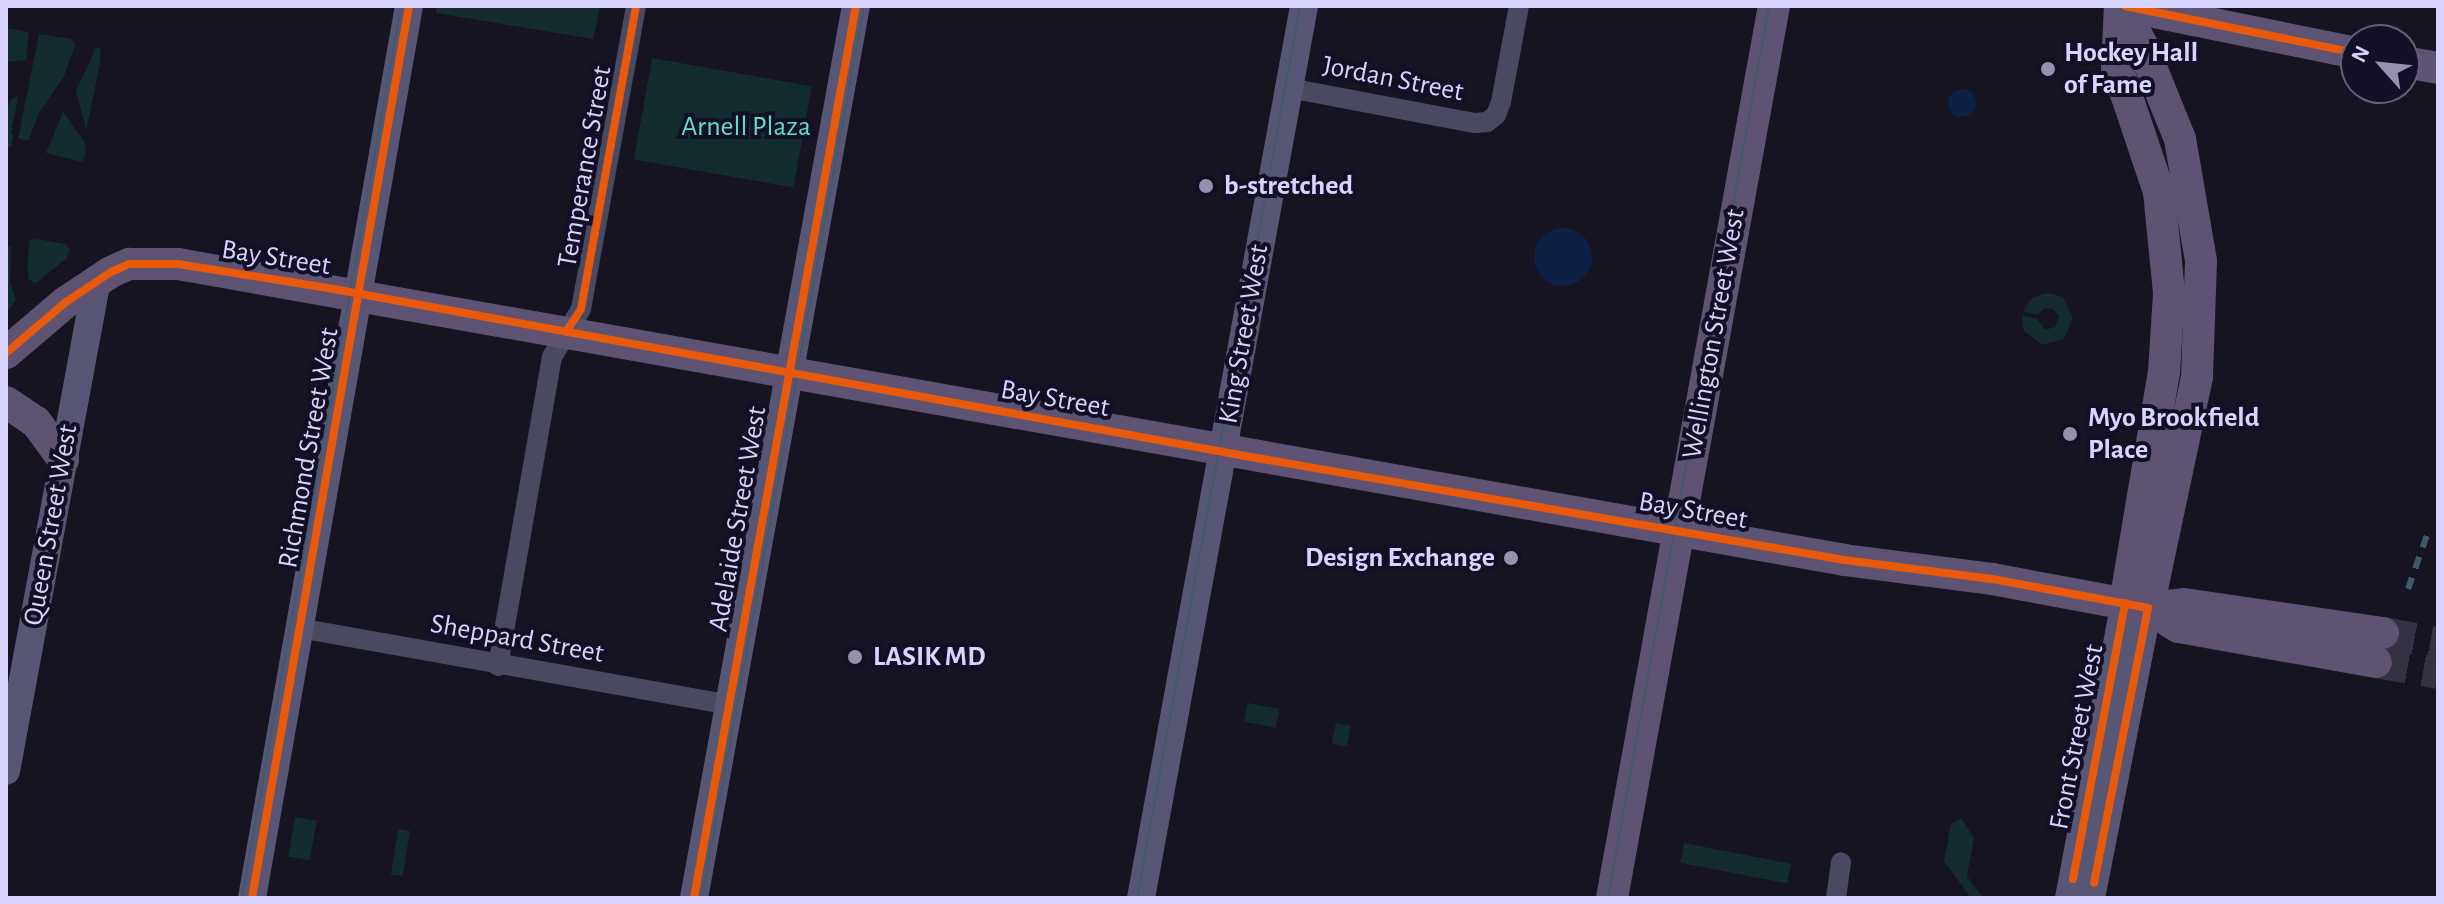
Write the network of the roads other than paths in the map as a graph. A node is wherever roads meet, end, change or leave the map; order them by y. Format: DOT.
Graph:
graph roads {
  1 [pos="409,6"];
  2 [pos="636,6"];
  3 [pos="856,6"];
  4 [pos="1304,6"];
  5 [pos="1519,6"];
  6 [pos="1774,6"];
  7 [pos="2122,6"];
  8 [pos="2340,50"];
  9 [pos="1289,88"];
  10 [pos="2182,152"];
  11 [pos="2150,160"];
  12 [pos="97,279"];
  13 [pos="358,294"];
  14 [pos="566,332"];
  15 [pos="6,353"];
  16 [pos="2164,372"];
  17 [pos="788,373"];
  18 [pos="2197,377"];
  19 [pos="6,402"];
  20 [pos="1222,452"];
  21 [pos="63,459"];
  22 [pos="1679,531"];
  23 [pos="2136,605"];
  24 [pos="299,628"];
  25 [pos="2380,648"];
  26 [pos="498,666"];
  27 [pos="727,704"];
  28 [pos="6,771"];
  29 [pos="1841,862"];
  30 [pos="2082,889"];
  31 [pos="252,898"];
  32 [pos="694,898"];
  33 [pos="1141,898"];
  34 [pos="1612,898"];
  35 [pos="1836,898"];
  1 -- 13 [label="main road, Richmond Street West"];
  2 -- 14 [label="street, Temperance Street"];
  3 -- 17 [label="main road, Adelaide Street West"];
  4 -- 9 [label="main road, King Street West"];
  5 -- 9 [label="street, Jordan Street"];
  6 -- 22 [label="main road, Wellington Street West"];
  7 -- 8 [label="main road"];
  7 -- 10 [label="main road, Front Street West"];
  7 -- 11 [label="main road, Front Street West"];
  9 -- 20 [label="main road, King Street West"];
  10 -- 11 [label="main road"];
  10 -- 18 [label="main road, Front Street West"];
  11 -- 16 [label="main road, Front Street West"];
  12 -- 13 [label="main road, Bay Street"];
  12 -- 15 [label="main road, Bay Street"];
  12 -- 21 [label="main road, Queen Street West"];
  13 -- 14 [label="main road, Bay Street"];
  13 -- 24 [label="main road, Richmond Street West"];
  14 -- 17 [label="main road, Bay Street"];
  14 -- 26 [label="street, Temperance Street"];
  16 -- 18 [label="main road"];
  16 -- 23 [label="main road, Front Street West"];
  17 -- 20 [label="main road, Bay Street"];
  17 -- 27 [label="main road, Adelaide Street West"];
  18 -- 23 [label="main road, Front Street West"];
  19 -- 21 [label="main road"];
  20 -- 22 [label="main road, Bay Street"];
  20 -- 33 [label="main road, King Street West"];
  21 -- 28 [label="main road, Queen Street West"];
  22 -- 23 [label="main road, Bay Street"];
  22 -- 34 [label="main road, Wellington Street West"];
  23 -- 25 [label="main road, Bay Street"];
  23 -- 30 [label="main road, Front Street West"];
  24 -- 26 [label="street, Sheppard Street"];
  24 -- 31 [label="main road, Richmond Street West"];
  26 -- 27 [label="street, Sheppard Street"];
  27 -- 32 [label="main road, Adelaide Street West"];
  29 -- 35 [label="street"];
}
